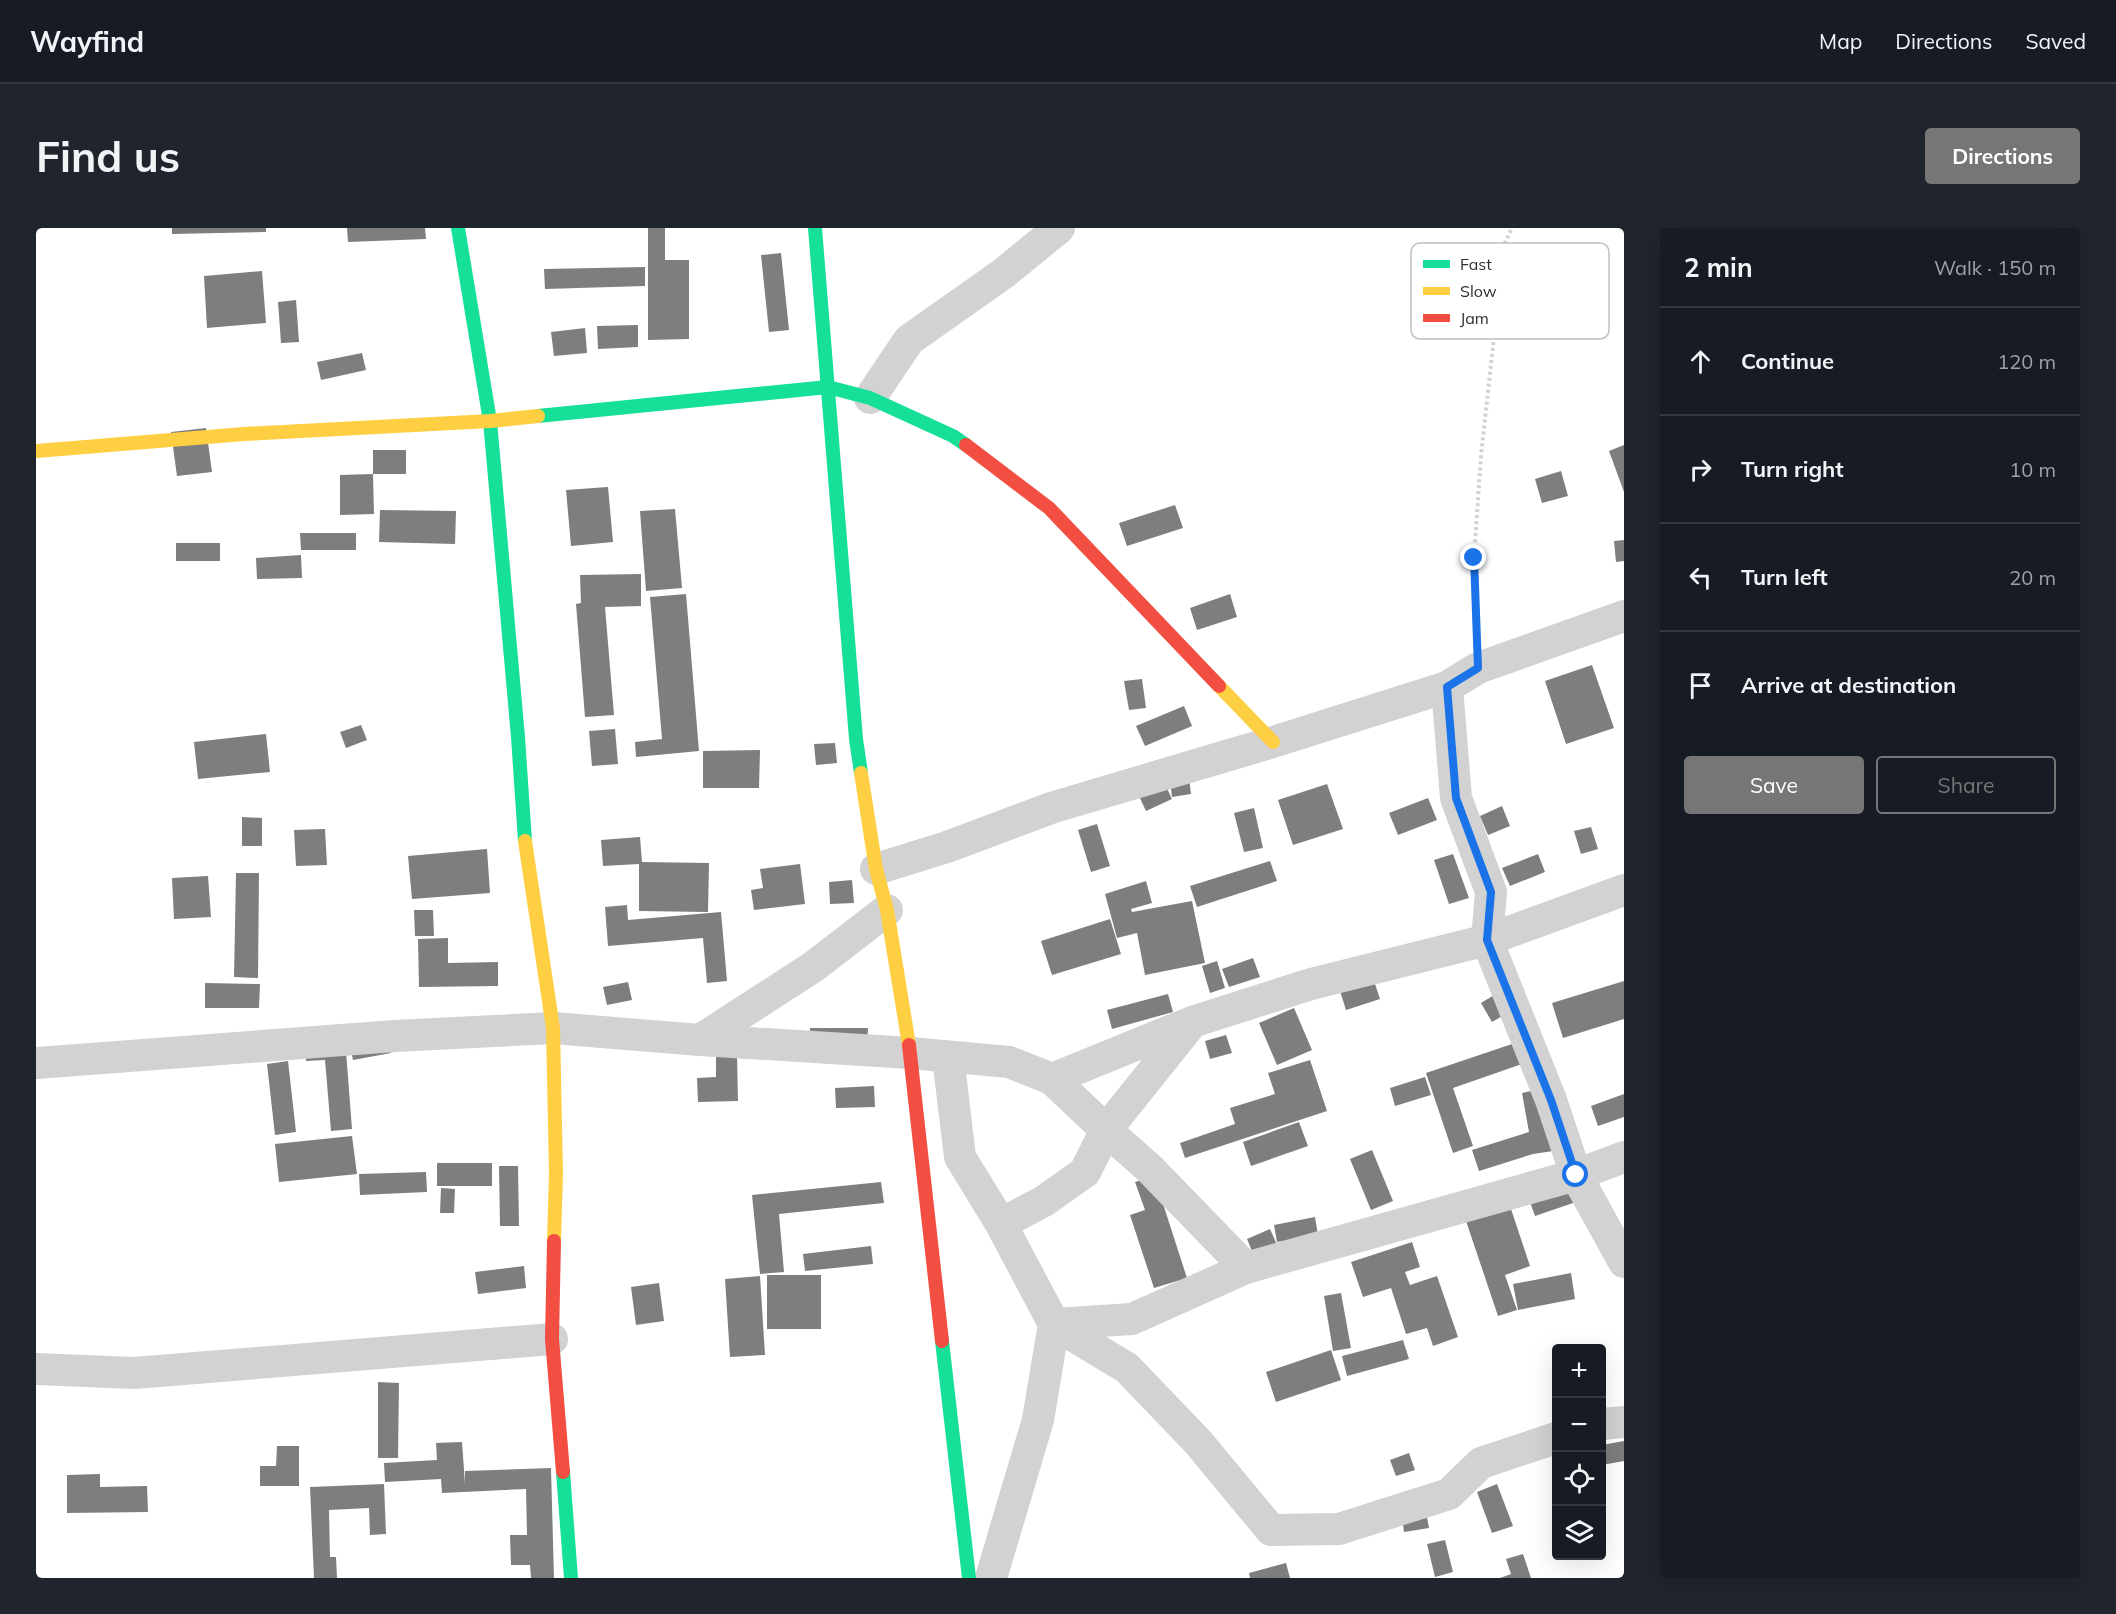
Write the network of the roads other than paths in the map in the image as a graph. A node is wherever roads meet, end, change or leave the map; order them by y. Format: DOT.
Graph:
graph roads {
  1 [pos="458,228"];
  2 [pos="815,228"];
  3 [pos="1059,228"];
  4 [pos="828,387"];
  5 [pos="870,398"];
  6 [pos="490,421"];
  7 [pos="36,450"];
  8 [pos="1624,616"];
  9 [pos="1447,687"];
  10 [pos="1273,742"];
  11 [pos="876,869"];
  12 [pos="1624,890"];
  13 [pos="887,910"];
  14 [pos="1487,940"];
  15 [pos="1192,1022"];
  16 [pos="553,1028"];
  17 [pos="700,1040"];
  18 [pos="910,1053"];
  19 [pos="948,1057"];
  20 [pos="36,1063"];
  21 [pos="1052,1079"];
  22 [pos="1106,1130"];
  23 [pos="1624,1158"];
  24 [pos="1576,1175"];
  25 [pos="1000,1224"];
  26 [pos="1624,1262"];
  27 [pos="1246,1268"];
  28 [pos="1054,1324"];
  29 [pos="552,1339"];
  30 [pos="36,1369"];
  31 [pos="1624,1422"];
  32 [pos="1606,1424"];
  33 [pos="1552,1440"];
  34 [pos="571,1578"];
  35 [pos="969,1578"];
  36 [pos="991,1578"];
  1 -- 6 [label="street"];
  2 -- 4 [label="street"];
  3 -- 5 [label="street"];
  4 -- 5 [label="street"];
  4 -- 6 [label="street"];
  4 -- 11 [label="street"];
  5 -- 10 [label="street"];
  6 -- 7 [label="street"];
  6 -- 16 [label="street"];
  8 -- 9 [label="street"];
  9 -- 10 [label="street"];
  9 -- 14 [label="street"];
  10 -- 11 [label="street"];
  11 -- 13 [label="street"];
  12 -- 14 [label="street"];
  13 -- 17 [label="street"];
  13 -- 18 [label="street"];
  14 -- 15 [label="street"];
  14 -- 24 [label="street"];
  15 -- 21 [label="street"];
  15 -- 22 [label="street"];
  16 -- 17 [label="street"];
  16 -- 20 [label="street"];
  16 -- 29 [label="street"];
  17 -- 18 [label="street"];
  18 -- 19 [label="street"];
  18 -- 35 [label="street"];
  19 -- 21 [label="street"];
  19 -- 25 [label="street"];
  21 -- 22 [label="street"];
  22 -- 25 [label="street"];
  22 -- 27 [label="street"];
  23 -- 24 [label="street"];
  24 -- 26 [label="street"];
  24 -- 27 [label="street"];
  25 -- 28 [label="street"];
  27 -- 28 [label="street"];
  28 -- 33 [label="street"];
  28 -- 36 [label="street"];
  29 -- 30 [label="street"];
  29 -- 34 [label="street"];
  31 -- 32 [label="street"];
}
